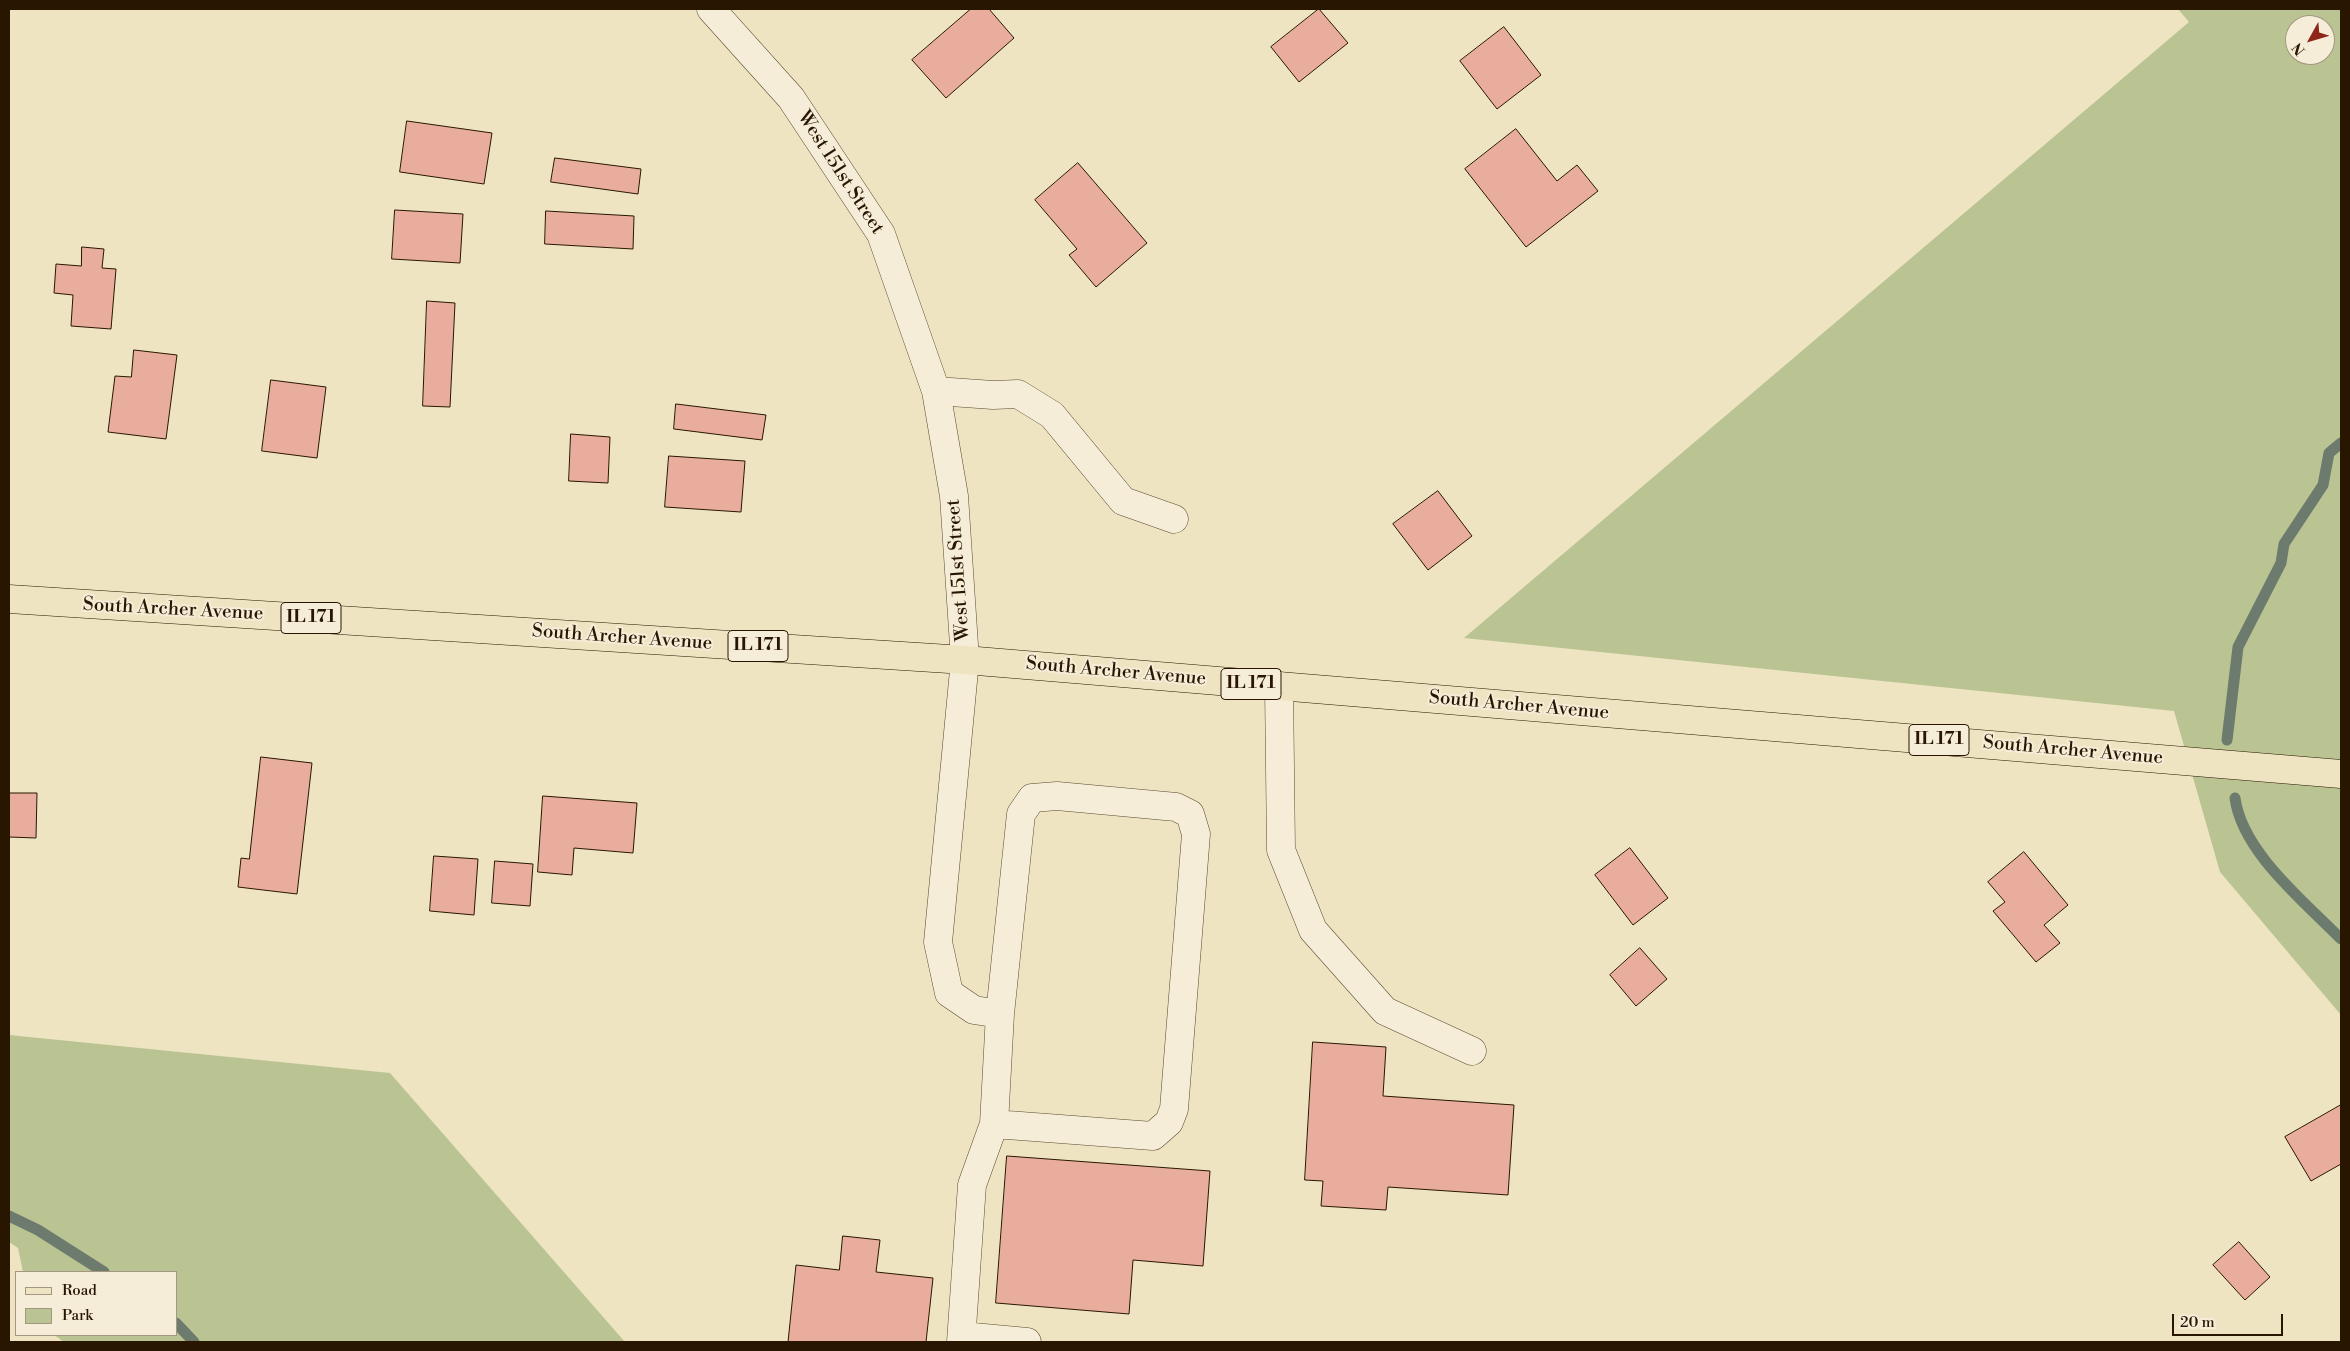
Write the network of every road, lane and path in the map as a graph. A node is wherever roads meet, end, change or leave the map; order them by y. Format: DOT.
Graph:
graph roads {
  1 [pos="711,9"];
  2 [pos="936,391"];
  3 [pos="1174,519"];
  4 [pos="9,599"];
  5 [pos="965,660"];
  6 [pos="1279,686"];
  7 [pos="2341,774"];
  8 [pos="1000,1014"];
  9 [pos="1472,1051"];
  10 [pos="994,1124"];
  11 [pos="961,1339"];
  12 [pos="1026,1342"];
  1 -- 2 [label="street, West 151st Street"];
  2 -- 3 [label="street"];
  2 -- 5 [label="street, West 151st Street"];
  4 -- 5 [label="main road, South Archer Avenue / IL 171"];
  5 -- 6 [label="main road, South Archer Avenue / IL 171"];
  5 -- 8 [label="street, West 151st Street"];
  6 -- 7 [label="main road, South Archer Avenue / IL 171"];
  6 -- 9 [label="street"];
  8 -- 10 [label="street"];
  8 -- 10 [label="street"];
  10 -- 11 [label="street"];
  11 -- 12 [label="street"];
}
